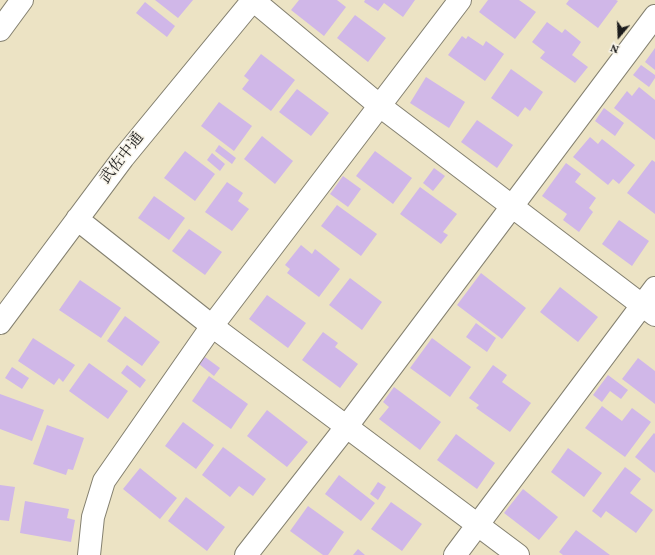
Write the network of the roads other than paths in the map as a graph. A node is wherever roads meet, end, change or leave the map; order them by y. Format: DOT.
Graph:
graph roads {
  1 [pos="22,0"];
  2 [pos="253,0"];
  3 [pos="460,0"];
  4 [pos="655,16"];
  5 [pos="0,30"];
  6 [pos="380,106"];
  7 [pos="512,207"];
  8 [pos="77,219"];
  9 [pos="655,288"];
  10 [pos="648,310"];
  11 [pos="0,323"];
  12 [pos="212,326"];
  13 [pos="346,426"];
  14 [pos="478,525"];
  15 [pos="89,555"];
  16 [pos="246,555"];
  17 [pos="455,555"];
  18 [pos="518,555"];
  1 -- 5 [label="street"];
  2 -- 6 [label="street"];
  2 -- 8 [label="street, 武佐中通"];
  3 -- 6 [label="street"];
  4 -- 7 [label="street"];
  6 -- 7 [label="street"];
  6 -- 12 [label="street"];
  7 -- 10 [label="street"];
  7 -- 13 [label="street"];
  8 -- 11 [label="street, 武佐中通"];
  8 -- 12 [label="street"];
  9 -- 10 [label="street"];
  10 -- 14 [label="street"];
  12 -- 13 [label="street"];
  12 -- 15 [label="street"];
  13 -- 14 [label="street"];
  13 -- 16 [label="street"];
  14 -- 17 [label="street"];
  14 -- 18 [label="street"];
}
